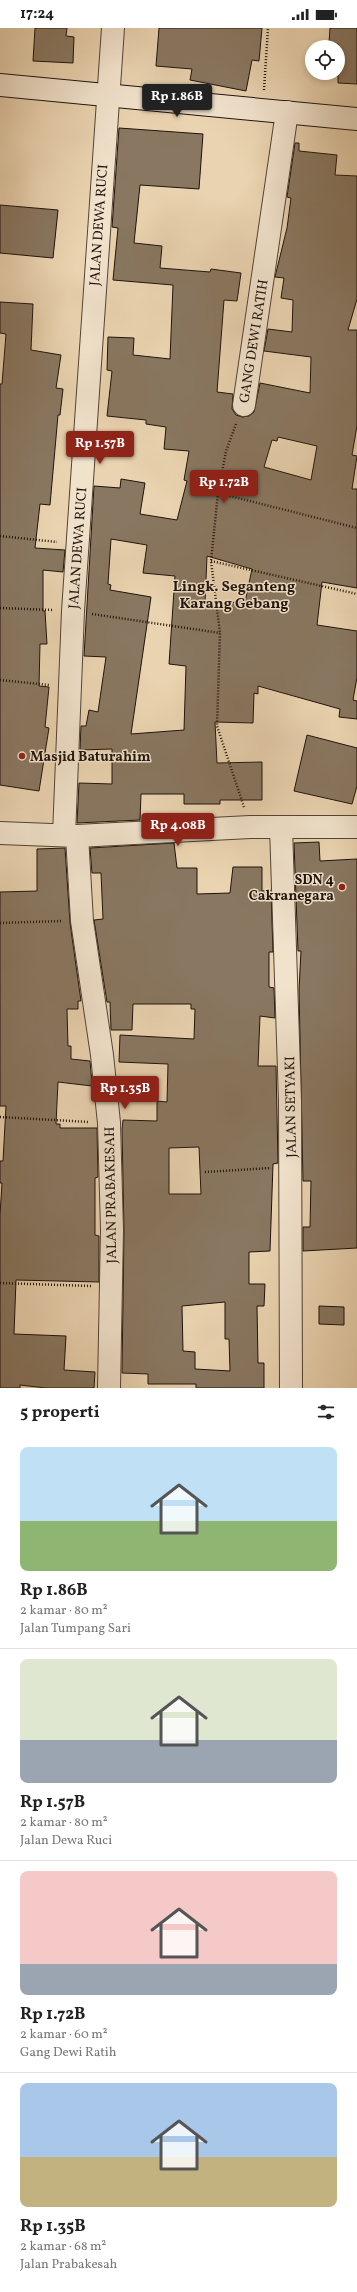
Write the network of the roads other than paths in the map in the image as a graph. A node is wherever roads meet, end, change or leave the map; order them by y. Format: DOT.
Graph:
graph roads {
  1 [pos="113,28"];
  2 [pos="0,85"];
  3 [pos="107,94"];
  4 [pos="287,112"];
  5 [pos="357,119"];
  6 [pos="244,405"];
  7 [pos="281,827"];
  8 [pos="357,827"];
  9 [pos="0,833"];
  10 [pos="70,835"];
  11 [pos="109,1388"];
  12 [pos="291,1388"];
  1 -- 3 [label="street, JALAN DEWA RUCI"];
  2 -- 3 [label="street"];
  3 -- 4 [label="street"];
  3 -- 10 [label="street, JALAN DEWA RUCI"];
  4 -- 5 [label="street"];
  4 -- 6 [label="street, GANG DEWI RATIH"];
  7 -- 8 [label="street"];
  7 -- 10 [label="street"];
  7 -- 12 [label="street, JALAN SETYAKI"];
  9 -- 10 [label="street"];
  10 -- 11 [label="street, JALAN PRABAKESAH"];
}
